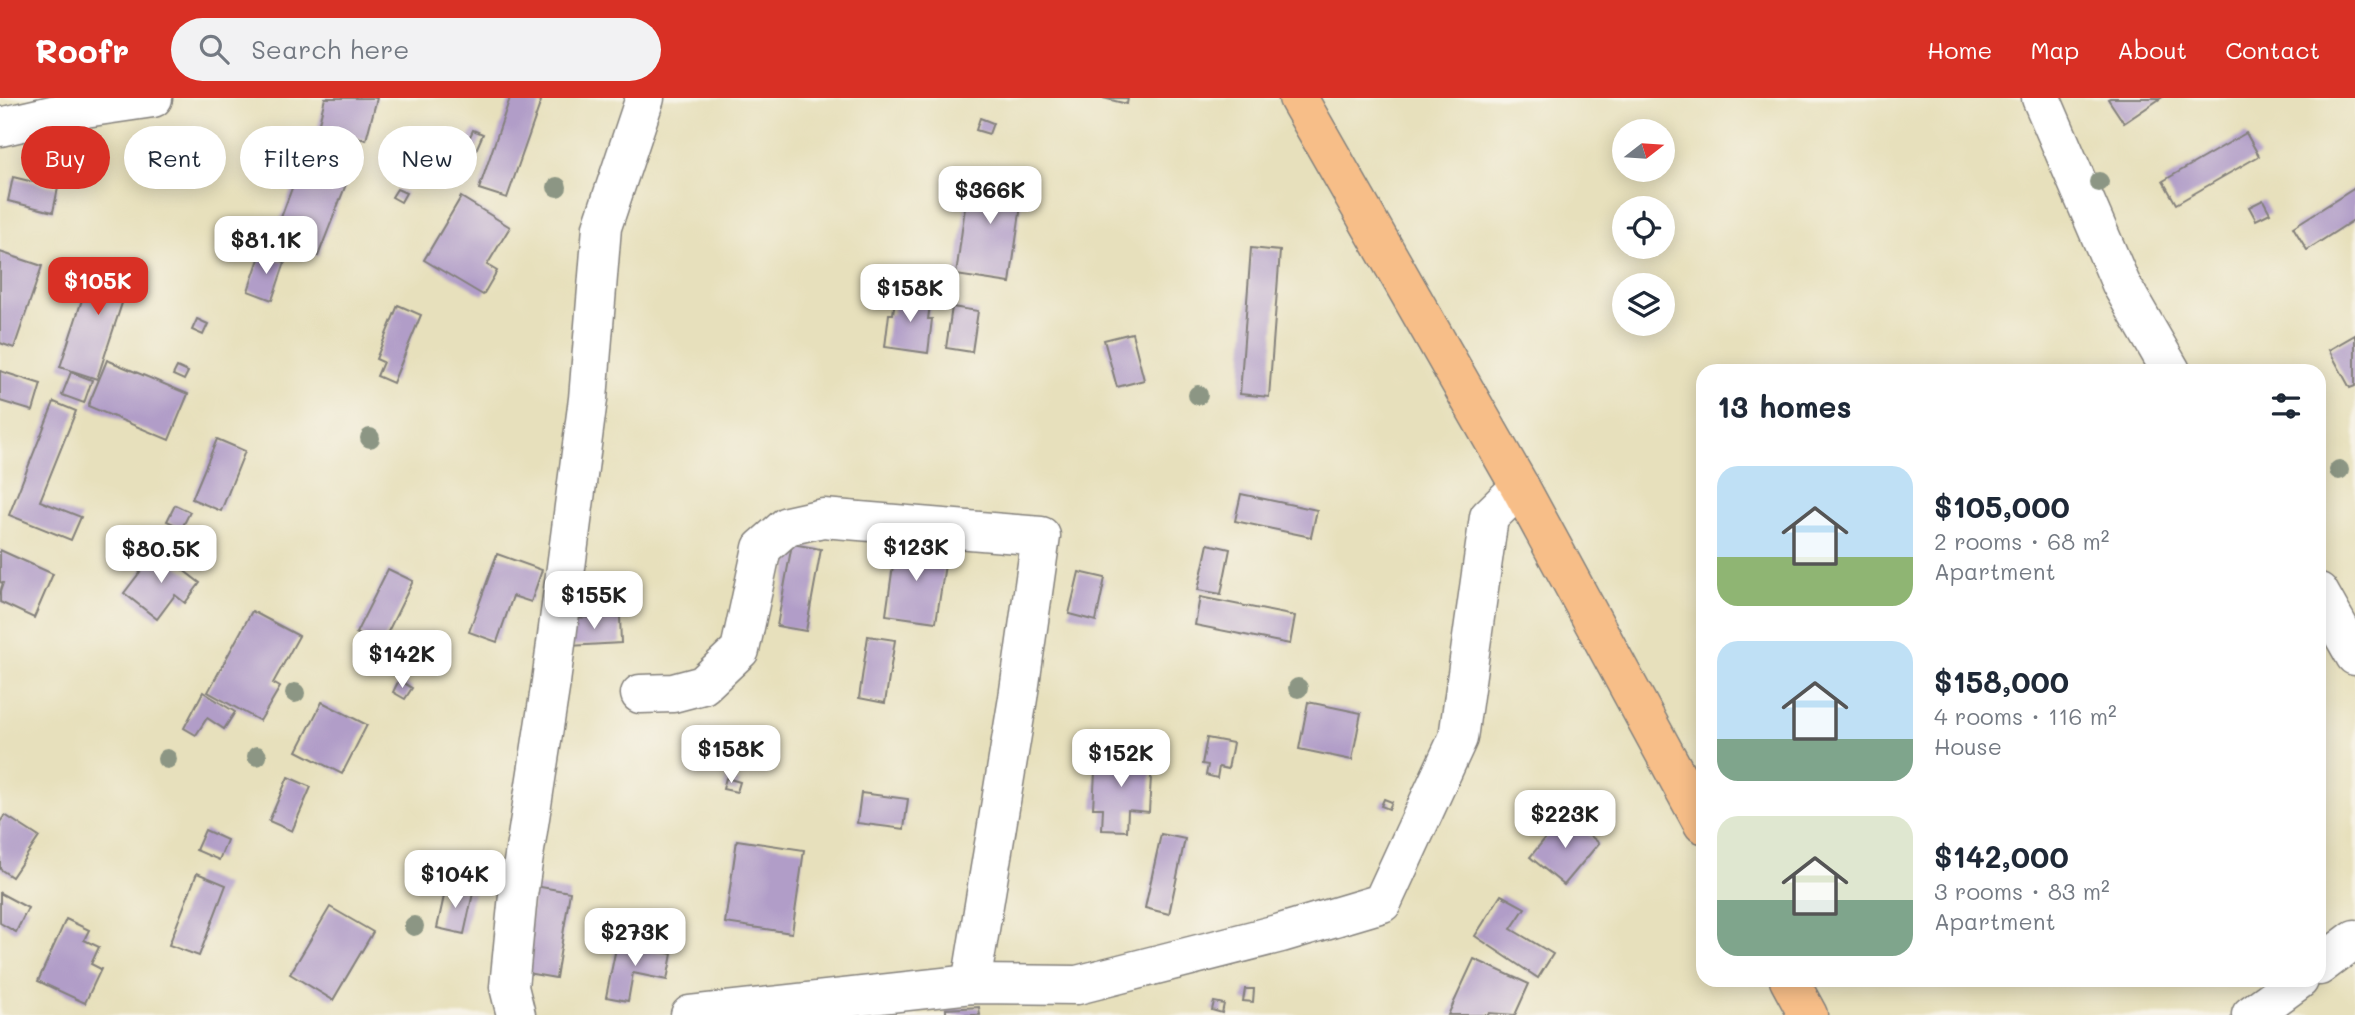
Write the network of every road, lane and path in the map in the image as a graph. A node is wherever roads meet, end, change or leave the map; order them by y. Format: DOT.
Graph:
graph roads {
  1 [pos="153,98"];
  2 [pos="645,98"];
  3 [pos="1298,98"];
  4 [pos="2042,98"];
  5 [pos="76,104"];
  6 [pos="0,127"];
  7 [pos="2167,364"];
  8 [pos="1520,487"];
  9 [pos="2326,604"];
  10 [pos="2355,656"];
  11 [pos="640,694"];
  12 [pos="1696,811"];
  13 [pos="2355,939"];
  14 [pos="2326,961"];
  15 [pos="971,984"];
  16 [pos="1793,987"];
  17 [pos="2289,987"];
  18 [pos="516,1015"];
  19 [pos="690,1015"];
  20 [pos="1808,1015"];
  21 [pos="2251,1015"];
  1 -- 5 [label="street"];
  2 -- 18 [label="street"];
  3 -- 8 [label="main road"];
  4 -- 7 [label="street"];
  5 -- 6 [label="street"];
  8 -- 12 [label="main road"];
  8 -- 15 [label="street"];
  9 -- 10 [label="street"];
  11 -- 15 [label="street"];
  13 -- 14 [label="street"];
  15 -- 19 [label="street"];
  16 -- 20 [label="main road"];
  17 -- 21 [label="street"];
}
